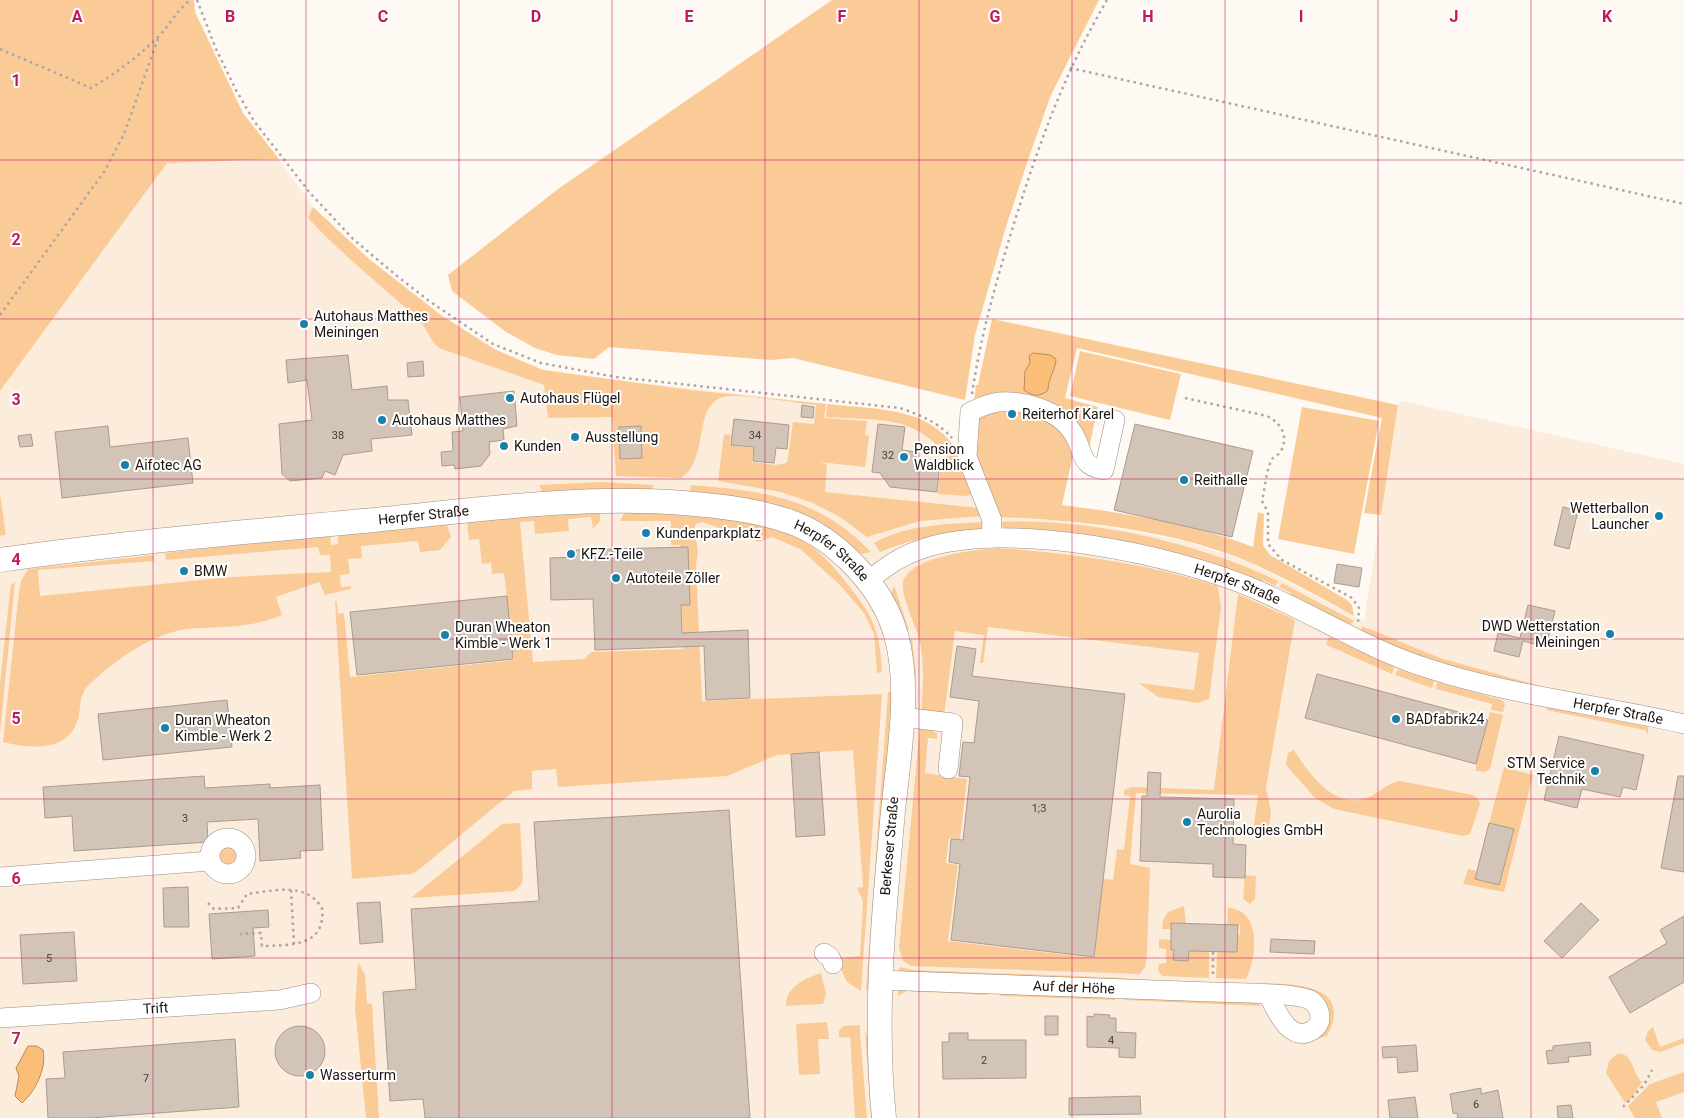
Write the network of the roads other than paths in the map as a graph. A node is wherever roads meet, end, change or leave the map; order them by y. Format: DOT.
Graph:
graph roads {
  1 [pos="1115,420"];
  2 [pos="991,538"];
  3 [pos="0,560"];
  4 [pos="868,582"];
  5 [pos="901,717"];
  6 [pos="1684,724"];
  7 [pos="948,769"];
  8 [pos="210,860"];
  9 [pos="0,877"];
  10 [pos="879,980"];
  11 [pos="311,993"];
  12 [pos="1268,995"];
  13 [pos="0,1018"];
  14 [pos="884,1118"];
  1 -- 2 [label="street"];
  2 -- 4 [label="street, Herpfer Straße"];
  2 -- 6 [label="street, Herpfer Straße"];
  3 -- 4 [label="main road, Herpfer Straße"];
  4 -- 5 [label="main road, Berkeser Straße"];
  5 -- 7 [label="street"];
  5 -- 10 [label="main road, Berkeser Straße"];
  8 -- 9 [label="street"];
  10 -- 12 [label="street, Auf der Höhe"];
  10 -- 14 [label="main road, Berkeser Straße"];
  11 -- 13 [label="street, Trift"];
}
